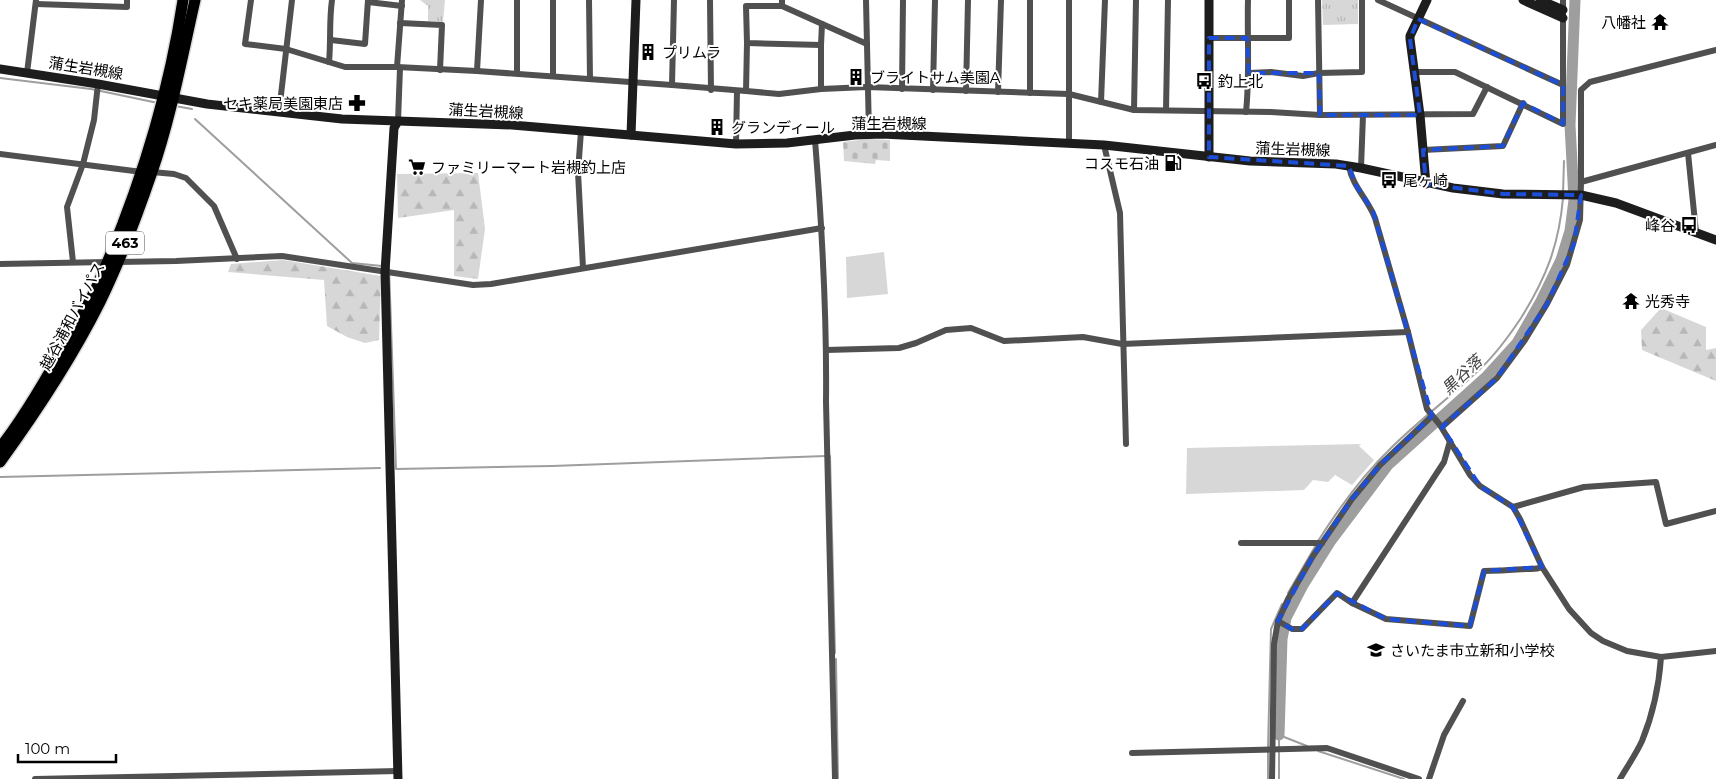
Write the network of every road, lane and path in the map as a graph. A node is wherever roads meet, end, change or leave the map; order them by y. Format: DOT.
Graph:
graph roads {
  1 [pos="127,0"];
  2 [pos="183,0"];
  3 [pos="195,0"];
  4 [pos="251,0"];
  5 [pos="292,0"];
  6 [pos="332,0"];
  7 [pos="481,0"];
  8 [pos="517,0"];
  9 [pos="553,0"];
  10 [pos="589,0"];
  11 [pos="636,0"];
  12 [pos="674,0"];
  13 [pos="710,0"];
  14 [pos="866,0"];
  15 [pos="903,0"];
  16 [pos="936,0"];
  17 [pos="968,0"];
  18 [pos="1001,0"];
  19 [pos="1030,0"];
  20 [pos="1069,0"];
  21 [pos="1105,0"];
  22 [pos="1136,0"];
  23 [pos="1168,0"];
  24 [pos="1209,0"];
  25 [pos="1248,0"];
  26 [pos="1289,0"];
  27 [pos="1318,0"];
  28 [pos="1362,0"];
  29 [pos="1378,0"];
  30 [pos="1427,0"];
  31 [pos="1523,0"];
  32 [pos="1540,0"];
  33 [pos="1563,0"];
  34 [pos="368,1"];
  35 [pos="36,2"];
  36 [pos="57,2"];
  37 [pos="90,3"];
  38 [pos="402,3"];
  39 [pos="746,3"];
  40 [pos="782,3"];
  41 [pos="1563,14"];
  42 [pos="1418,19"];
  43 [pos="400,23"];
  44 [pos="822,24"];
  45 [pos="1209,38"];
  46 [pos="1247,38"];
  47 [pos="331,40"];
  48 [pos="747,43"];
  49 [pos="867,44"];
  50 [pos="821,45"];
  51 [pos="286,49"];
  52 [pos="1716,50"];
  53 [pos="329,62"];
  54 [pos="398,67"];
  55 [pos="0,69"];
  56 [pos="440,70"];
  57 [pos="477,71"];
  58 [pos="1414,72"];
  59 [pos="27,73"];
  60 [pos="517,73"];
  61 [pos="1249,73"];
  62 [pos="1319,73"];
  63 [pos="553,76"];
  64 [pos="590,79"];
  65 [pos="633,82"];
  66 [pos="98,84"];
  67 [pos="672,85"];
  68 [pos="1563,86"];
  69 [pos="867,87"];
  70 [pos="1487,87"];
  71 [pos="821,89"];
  72 [pos="902,89"];
  73 [pos="711,90"];
  74 [pos="933,90"];
  75 [pos="737,91"];
  76 [pos="746,91"];
  77 [pos="966,91"];
  78 [pos="998,92"];
  79 [pos="1030,93"];
  80 [pos="1069,94"];
  81 [pos="168,97"];
  82 [pos="1101,102"];
  83 [pos="1522,103"];
  84 [pos="1134,110"];
  85 [pos="1166,110"];
  86 [pos="279,112"];
  87 [pos="1209,112"];
  88 [pos="1246,112"];
  89 [pos="1320,115"];
  90 [pos="1363,115"];
  91 [pos="1420,115"];
  92 [pos="398,121"];
  93 [pos="581,131"];
  94 [pos="869,134"];
  95 [pos="631,135"];
  96 [pos="815,140"];
  97 [pos="736,144"];
  98 [pos="1069,144"];
  99 [pos="1104,145"];
  100 [pos="1716,145"];
  101 [pos="1424,150"];
  102 [pos="0,154"];
  103 [pos="1688,154"];
  104 [pos="1208,157"];
  105 [pos="83,164"];
  106 [pos="1349,166"];
  107 [pos="1361,168"];
  108 [pos="147,172"];
  109 [pos="1581,182"];
  110 [pos="1426,184"];
  111 [pos="1576,195"];
  112 [pos="822,228"];
  113 [pos="1696,232"];
  114 [pos="1716,240"];
  115 [pos="237,259"];
  116 [pos="73,262"];
  117 [pos="112,262"];
  118 [pos="0,264"];
  119 [pos="583,268"];
  120 [pos="385,272"];
  121 [pos="1408,332"];
  122 [pos="1122,344"];
  123 [pos="826,350"];
  124 [pos="1434,417"];
  125 [pos="1441,426"];
  126 [pos="1450,442"];
  127 [pos="1126,444"];
  128 [pos="0,448"];
  129 [pos="0,462"];
  130 [pos="1513,507"];
  131 [pos="1716,511"];
  132 [pos="1322,543"];
  133 [pos="1241,544"];
  134 [pos="1542,567"];
  135 [pos="1352,603"];
  136 [pos="1278,621"];
  137 [pos="1716,651"];
  138 [pos="1660,657"];
  139 [pos="1463,701"];
  140 [pos="1273,748"];
  141 [pos="1132,753"];
  142 [pos="398,775"];
  143 [pos="34,779"];
  144 [pos="835,779"];
  145 [pos="1272,779"];
  146 [pos="1419,779"];
  147 [pos="1428,779"];
  148 [pos="1620,779"];
  1 -- 37 [label="street"];
  2 -- 81 [label="highway, 越谷浦和バイパス / 463"];
  3 -- 81 [label="highway, 越谷浦和バイパス / 463"];
  4 -- 51 [label="street"];
  5 -- 51 [label="street"];
  6 -- 47 [label="street"];
  7 -- 57 [label="street"];
  8 -- 60 [label="street"];
  9 -- 63 [label="street"];
  10 -- 64 [label="street"];
  11 -- 65 [label="main road"];
  12 -- 67 [label="street"];
  13 -- 73 [label="street"];
  14 -- 49 [label="street"];
  15 -- 72 [label="street"];
  16 -- 74 [label="street"];
  17 -- 77 [label="street"];
  18 -- 78 [label="street"];
  19 -- 79 [label="street"];
  20 -- 80 [label="street"];
  21 -- 82 [label="street"];
  22 -- 84 [label="street"];
  23 -- 85 [label="street"];
  24 -- 45 [label="main road"];
  25 -- 46 [label="street"];
  26 -- 46 [label="street"];
  27 -- 62 [label="street"];
  28 -- 62 [label="street"];
  29 -- 42 [label="street"];
  30 -- 42 [label="main road"];
  31 -- 41 [label="main road"];
  32 -- 41 [label="main road"];
  33 -- 41 [label="street"];
  34 -- 38 [label="street"];
  34 -- 47 [label="street"];
  35 -- 36 [label="street"];
  35 -- 59 [label="street"];
  36 -- 37 [label="street"];
  38 -- 43 [label="street"];
  39 -- 40 [label="street"];
  39 -- 48 [label="street"];
  40 -- 44 [label="street"];
  41 -- 68 [label="street"];
  42 -- 58 [label="main road"];
  42 -- 68 [label="street"];
  43 -- 54 [label="street"];
  43 -- 56 [label="street"];
  44 -- 49 [label="street"];
  44 -- 50 [label="street"];
  45 -- 46 [label="street"];
  45 -- 87 [label="main road"];
  46 -- 61 [label="street"];
  47 -- 53 [label="street"];
  48 -- 50 [label="street"];
  48 -- 76 [label="street"];
  49 -- 69 [label="street"];
  50 -- 71 [label="street"];
  51 -- 53 [label="street"];
  51 -- 86 [label="street"];
  52 -- 109 [label="street"];
  53 -- 54 [label="street"];
  54 -- 56 [label="street"];
  54 -- 92 [label="street"];
  55 -- 59 [label="main road, 蒲生岩槻線"];
  56 -- 57 [label="street"];
  57 -- 60 [label="street"];
  58 -- 70 [label="street"];
  58 -- 91 [label="main road"];
  59 -- 66 [label="main road, 蒲生岩槻線"];
  60 -- 63 [label="street"];
  61 -- 62 [label="street"];
  61 -- 88 [label="street"];
  62 -- 89 [label="street"];
  63 -- 64 [label="street"];
  64 -- 65 [label="street"];
  65 -- 67 [label="street"];
  65 -- 95 [label="main road"];
  66 -- 81 [label="main road, 蒲生岩槻線"];
  66 -- 105 [label="street"];
  67 -- 73 [label="street"];
  68 -- 83 [label="street"];
  69 -- 71 [label="street"];
  69 -- 72 [label="street"];
  69 -- 94 [label="street"];
  70 -- 83 [label="street"];
  70 -- 91 [label="street"];
  71 -- 76 [label="street"];
  72 -- 74 [label="street"];
  73 -- 75 [label="street"];
  74 -- 77 [label="street"];
  75 -- 76 [label="street"];
  75 -- 97 [label="street"];
  77 -- 78 [label="street"];
  78 -- 79 [label="street"];
  79 -- 80 [label="street"];
  80 -- 82 [label="street"];
  80 -- 98 [label="street"];
  81 -- 86 [label="main road, 蒲生岩槻線"];
  81 -- 108 [label="highway, 越谷浦和バイパス / 463"];
  82 -- 84 [label="street"];
  83 -- 101 [label="street"];
  84 -- 85 [label="street"];
  85 -- 87 [label="street"];
  86 -- 92 [label="main road, 蒲生岩槻線"];
  87 -- 88 [label="street"];
  87 -- 104 [label="main road"];
  88 -- 89 [label="street"];
  89 -- 90 [label="street"];
  90 -- 91 [label="street"];
  90 -- 107 [label="street"];
  91 -- 101 [label="main road"];
  92 -- 93 [label="main road, 蒲生岩槻線"];
  92 -- 120 [label="main road"];
  93 -- 95 [label="main road, 蒲生岩槻線"];
  93 -- 119 [label="street"];
  94 -- 96 [label="main road, 蒲生岩槻線"];
  94 -- 98 [label="main road, 蒲生岩槻線"];
  95 -- 97 [label="main road, 蒲生岩槻線"];
  96 -- 97 [label="main road, 蒲生岩槻線"];
  96 -- 112 [label="street"];
  98 -- 99 [label="main road, 蒲生岩槻線"];
  99 -- 104 [label="main road, 蒲生岩槻線"];
  99 -- 122 [label="street"];
  100 -- 103 [label="street"];
  101 -- 110 [label="main road"];
  102 -- 105 [label="street"];
  103 -- 109 [label="street"];
  103 -- 113 [label="street"];
  104 -- 106 [label="main road, 蒲生岩槻線"];
  105 -- 108 [label="street"];
  105 -- 116 [label="street"];
  106 -- 107 [label="main road, 蒲生岩槻線"];
  106 -- 121 [label="street"];
  107 -- 110 [label="main road, 蒲生岩槻線"];
  108 -- 115 [label="street"];
  108 -- 117 [label="highway, 越谷浦和バイパス / 463"];
  109 -- 111 [label="street"];
  110 -- 111 [label="main road, 蒲生岩槻線"];
  111 -- 113 [label="main road, 蒲生岩槻線"];
  111 -- 125 [label="street"];
  112 -- 119 [label="street"];
  112 -- 123 [label="street"];
  113 -- 114 [label="main road, 蒲生岩槻線"];
  115 -- 117 [label="street"];
  115 -- 120 [label="street"];
  116 -- 117 [label="street"];
  116 -- 118 [label="street"];
  117 -- 128 [label="highway, 越谷浦和バイパス / 463"];
  117 -- 129 [label="highway, 越谷浦和バイパス / 463"];
  119 -- 120 [label="street"];
  120 -- 142 [label="main road"];
  121 -- 122 [label="street"];
  121 -- 124 [label="street"];
  122 -- 123 [label="street"];
  122 -- 127 [label="street"];
  123 -- 144 [label="street"];
  124 -- 125 [label="street"];
  124 -- 132 [label="street"];
  125 -- 126 [label="street"];
  126 -- 130 [label="street"];
  126 -- 135 [label="street"];
  130 -- 131 [label="street"];
  130 -- 134 [label="street"];
  132 -- 133 [label="street"];
  132 -- 136 [label="street"];
  134 -- 135 [label="street"];
  134 -- 138 [label="street"];
  135 -- 136 [label="street"];
  136 -- 140 [label="street"];
  137 -- 138 [label="street"];
  138 -- 148 [label="street"];
  139 -- 147 [label="street"];
  140 -- 141 [label="street"];
  140 -- 145 [label="street"];
  140 -- 146 [label="street"];
  142 -- 143 [label="street"];
}
